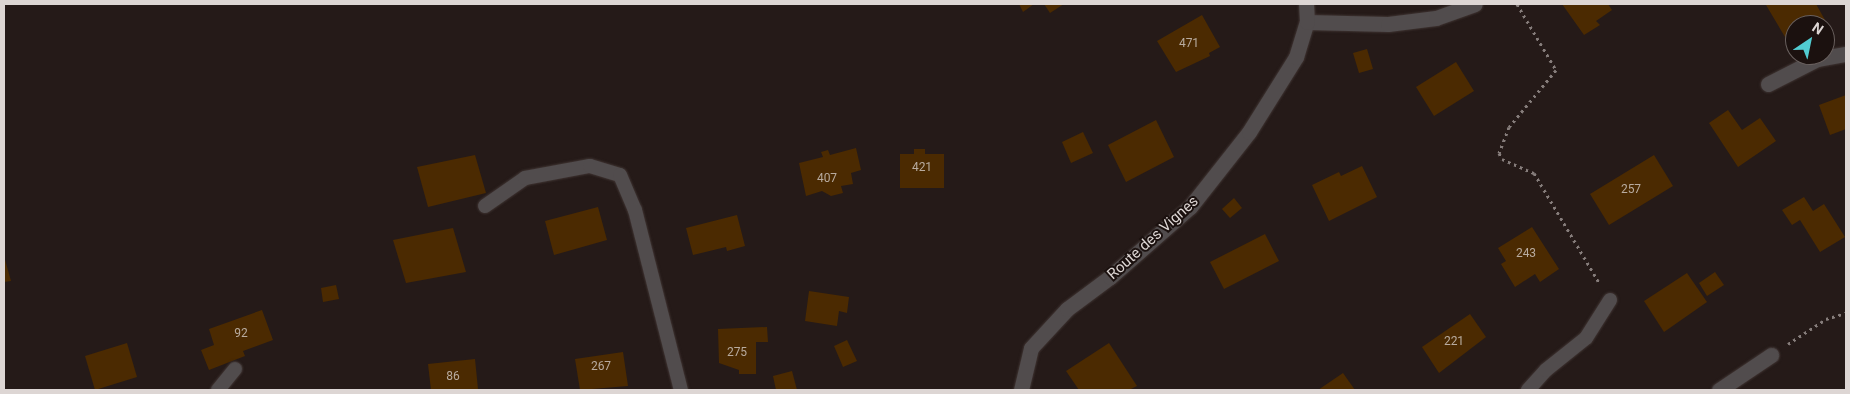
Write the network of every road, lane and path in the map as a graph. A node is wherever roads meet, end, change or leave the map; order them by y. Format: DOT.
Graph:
graph roads {
  1 [pos="1306,4"];
  2 [pos="1475,4"];
  3 [pos="1517,4"];
  4 [pos="1307,22"];
  5 [pos="1846,54"];
  6 [pos="1768,84"];
  7 [pos="485,206"];
  8 [pos="1610,300"];
  9 [pos="1846,313"];
  10 [pos="1771,355"];
  11 [pos="235,369"];
  12 [pos="218,390"];
  13 [pos="681,390"];
  14 [pos="1022,390"];
  15 [pos="1528,390"];
  16 [pos="1719,390"];
  1 -- 4 [label="street, Route des Vignes"];
  2 -- 4 [label="street"];
  3 -- 8 [label="path"];
  4 -- 14 [label="street, Route des Vignes"];
  5 -- 6 [label="street"];
  7 -- 13 [label="lane"];
  8 -- 15 [label="lane"];
  9 -- 10 [label="path"];
  10 -- 16 [label="street"];
  11 -- 12 [label="lane"];
}
